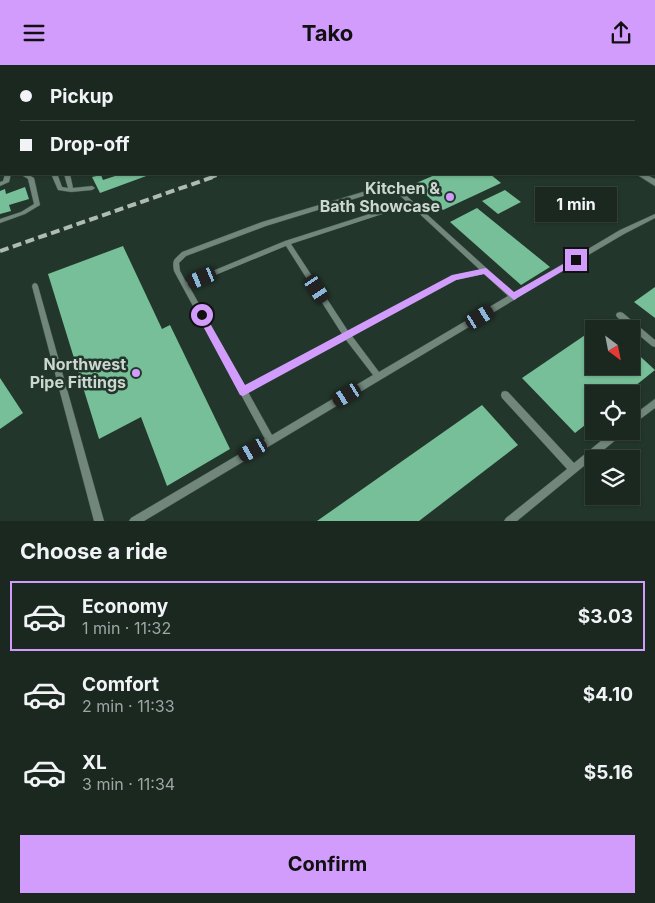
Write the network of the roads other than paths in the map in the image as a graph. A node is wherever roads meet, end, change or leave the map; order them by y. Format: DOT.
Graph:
graph roads {
  1 [pos="8,175"];
  2 [pos="25,175"];
  3 [pos="56,175"];
  4 [pos="66,175"];
  5 [pos="642,175"];
  6 [pos="655,183"];
  7 [pos="0,184"];
  8 [pos="92,187"];
  9 [pos="71,190"];
  10 [pos="411,203"];
  11 [pos="655,216"];
  12 [pos="0,221"];
  13 [pos="287,243"];
  14 [pos="486,271"];
  15 [pos="35,285"];
  16 [pos="185,285"];
  17 [pos="514,297"];
  18 [pos="620,315"];
  19 [pos="347,335"];
  20 [pos="655,344"];
  21 [pos="378,376"];
  22 [pos="243,391"];
  23 [pos="505,395"];
  24 [pos="655,403"];
  25 [pos="640,415"];
  26 [pos="270,440"];
  27 [pos="609,440"];
  28 [pos="573,469"];
  29 [pos="99,521"];
  30 [pos="134,521"];
  31 [pos="508,521"];
  1 -- 7 [label="lane"];
  2 -- 12 [label="lane"];
  3 -- 9 [label="lane"];
  4 -- 9 [label="lane"];
  5 -- 6 [label="street"];
  8 -- 9 [label="lane"];
  10 -- 13 [label="lane"];
  10 -- 14 [label="lane"];
  10 -- 16 [label="lane"];
  11 -- 17 [label="lane"];
  13 -- 16 [label="lane"];
  13 -- 19 [label="lane"];
  14 -- 17 [label="lane"];
  14 -- 19 [label="lane"];
  15 -- 29 [label="lane"];
  16 -- 22 [label="lane"];
  17 -- 21 [label="lane"];
  18 -- 20 [label="lane"];
  19 -- 21 [label="lane"];
  19 -- 22 [label="lane"];
  21 -- 26 [label="lane"];
  22 -- 26 [label="lane"];
  23 -- 28 [label="lane"];
  24 -- 25 [label="lane"];
  26 -- 30 [label="lane"];
  27 -- 28 [label="lane"];
  28 -- 31 [label="lane"];
}
